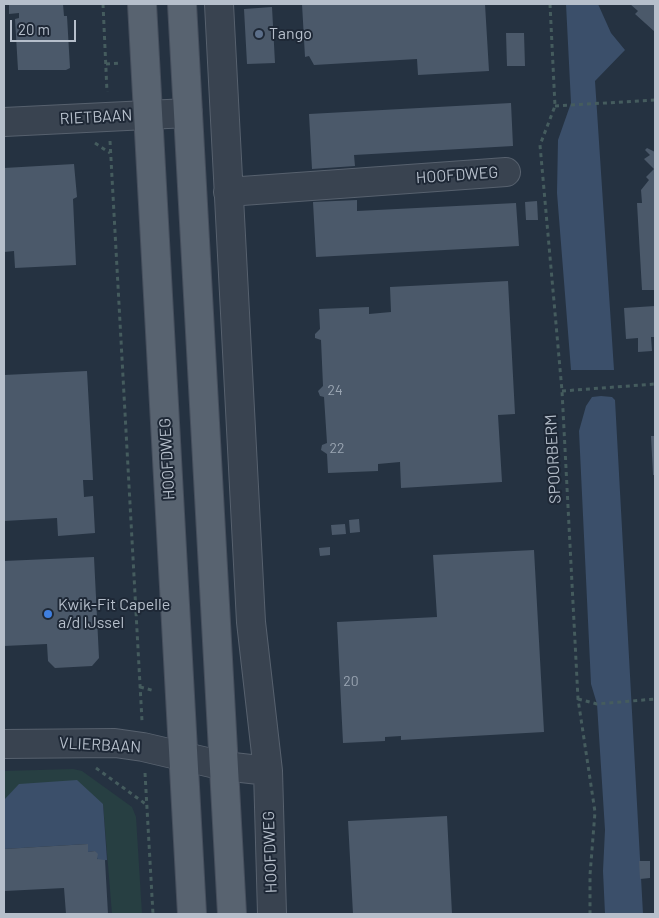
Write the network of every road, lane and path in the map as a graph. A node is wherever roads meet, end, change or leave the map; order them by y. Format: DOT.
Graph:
graph roads {
  1 [pos="103,4"];
  2 [pos="142,4"];
  3 [pos="182,4"];
  4 [pos="219,4"];
  5 [pos="550,4"];
  6 [pos="655,100"];
  7 [pos="554,106"];
  8 [pos="188,113"];
  9 [pos="148,114"];
  10 [pos="108,116"];
  11 [pos="4,122"];
  12 [pos="506,172"];
  13 [pos="228,192"];
  14 [pos="655,384"];
  15 [pos="562,391"];
  16 [pos="207,459"];
  17 [pos="244,494"];
  18 [pos="578,699"];
  19 [pos="655,699"];
  20 [pos="4,744"];
  21 [pos="143,747"];
  22 [pos="183,757"];
  23 [pos="92,765"];
  24 [pos="224,766"];
  25 [pos="268,771"];
  26 [pos="147,805"];
  27 [pos="153,914"];
  28 [pos="192,914"];
  29 [pos="232,914"];
  30 [pos="272,914"];
  31 [pos="590,914"];
  1 -- 10 [label="path"];
  2 -- 9 [label="main road, HOOFDWEG"];
  3 -- 8 [label="main road"];
  4 -- 13 [label="street, HOOFDWEG"];
  5 -- 7 [label="path, SPOORBERM"];
  6 -- 7 [label="path"];
  7 -- 15 [label="path, SPOORBERM"];
  8 -- 9 [label="street, RIETBAAN"];
  8 -- 16 [label="main road"];
  9 -- 10 [label="street, RIETBAAN"];
  9 -- 22 [label="main road, HOOFDWEG"];
  10 -- 11 [label="street, RIETBAAN"];
  10 -- 21 [label="path"];
  12 -- 13 [label="street, HOOFDWEG"];
  13 -- 17 [label="street, HOOFDWEG"];
  14 -- 15 [label="path"];
  15 -- 18 [label="path, SPOORBERM"];
  16 -- 17 [label="street"];
  16 -- 24 [label="main road"];
  17 -- 25 [label="street, HOOFDWEG"];
  18 -- 19 [label="path"];
  18 -- 31 [label="path, SPOORBERM"];
  20 -- 21 [label="street, VLIERBAAN"];
  21 -- 22 [label="street, VLIERBAAN"];
  21 -- 26 [label="path"];
  22 -- 24 [label="street, VLIERBAAN"];
  22 -- 28 [label="main road, HOOFDWEG"];
  23 -- 26 [label="path"];
  24 -- 25 [label="street, VLIERBAAN"];
  24 -- 29 [label="main road"];
  25 -- 30 [label="street, HOOFDWEG"];
  26 -- 27 [label="path"];
}
